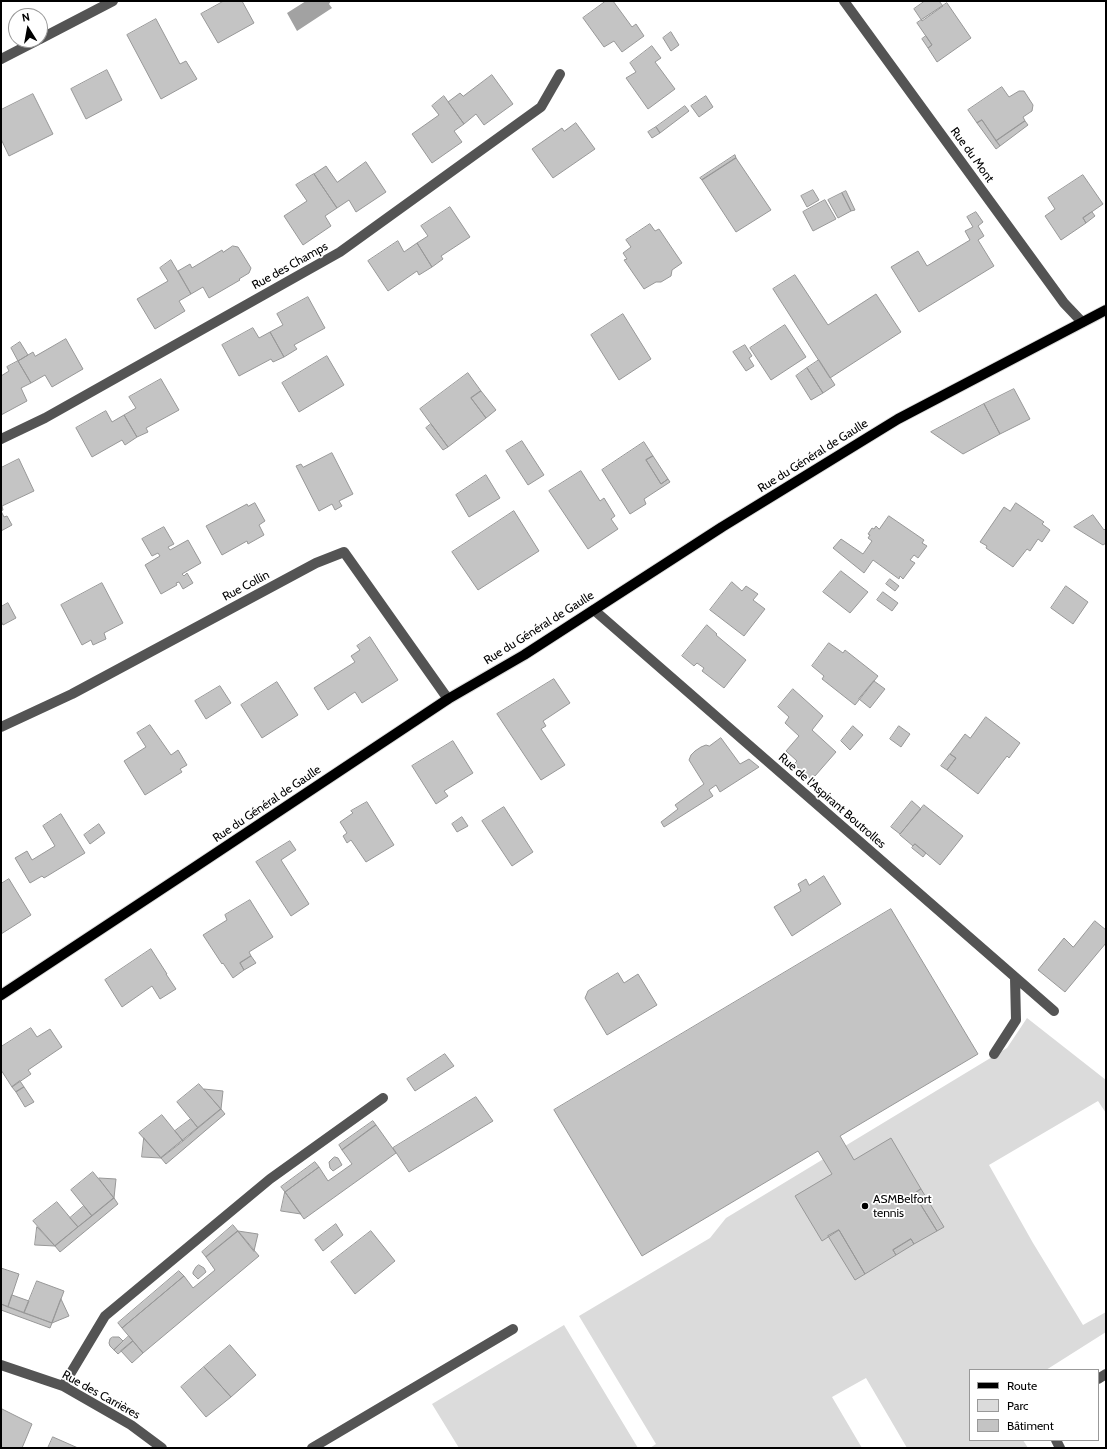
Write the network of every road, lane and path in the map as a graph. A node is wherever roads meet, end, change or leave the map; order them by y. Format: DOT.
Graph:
graph roads {
  1 [pos="113,1"];
  2 [pos="844,1"];
  3 [pos="48,34"];
  4 [pos="22,48"];
  5 [pos="1,59"];
  6 [pos="560,74"];
  7 [pos="1106,310"];
  8 [pos="1082,322"];
  9 [pos="1,439"];
  10 [pos="594,610"];
  11 [pos="448,699"];
  12 [pos="1,727"];
  13 [pos="1016,978"];
  14 [pos="1,995"];
  15 [pos="1054,1011"];
  16 [pos="994,1054"];
  17 [pos="383,1098"];
  18 [pos="513,1329"];
  19 [pos="1,1365"];
  20 [pos="63,1386"];
  21 [pos="162,1448"];
  22 [pos="312,1448"];
  1 -- 3 [label="street"];
  2 -- 8 [label="street, Rue du Mont"];
  4 -- 5 [label="street"];
  6 -- 9 [label="street, Rue des Champs"];
  7 -- 8 [label="main road, Rue du Général de Gaulle"];
  8 -- 10 [label="main road, Rue du Général de Gaulle"];
  10 -- 11 [label="main road, Rue du Général de Gaulle"];
  10 -- 13 [label="street, Rue de l'Aspirant Boutrolles"];
  11 -- 12 [label="street, Rue Collin"];
  11 -- 14 [label="main road, Rue du Général de Gaulle"];
  13 -- 15 [label="street, Rue de l'Aspirant Boutrolles"];
  13 -- 16 [label="street"];
  17 -- 20 [label="street"];
  18 -- 22 [label="street"];
  19 -- 20 [label="street, Rue des Carrières"];
  20 -- 21 [label="street, Rue des Carrières"];
}
